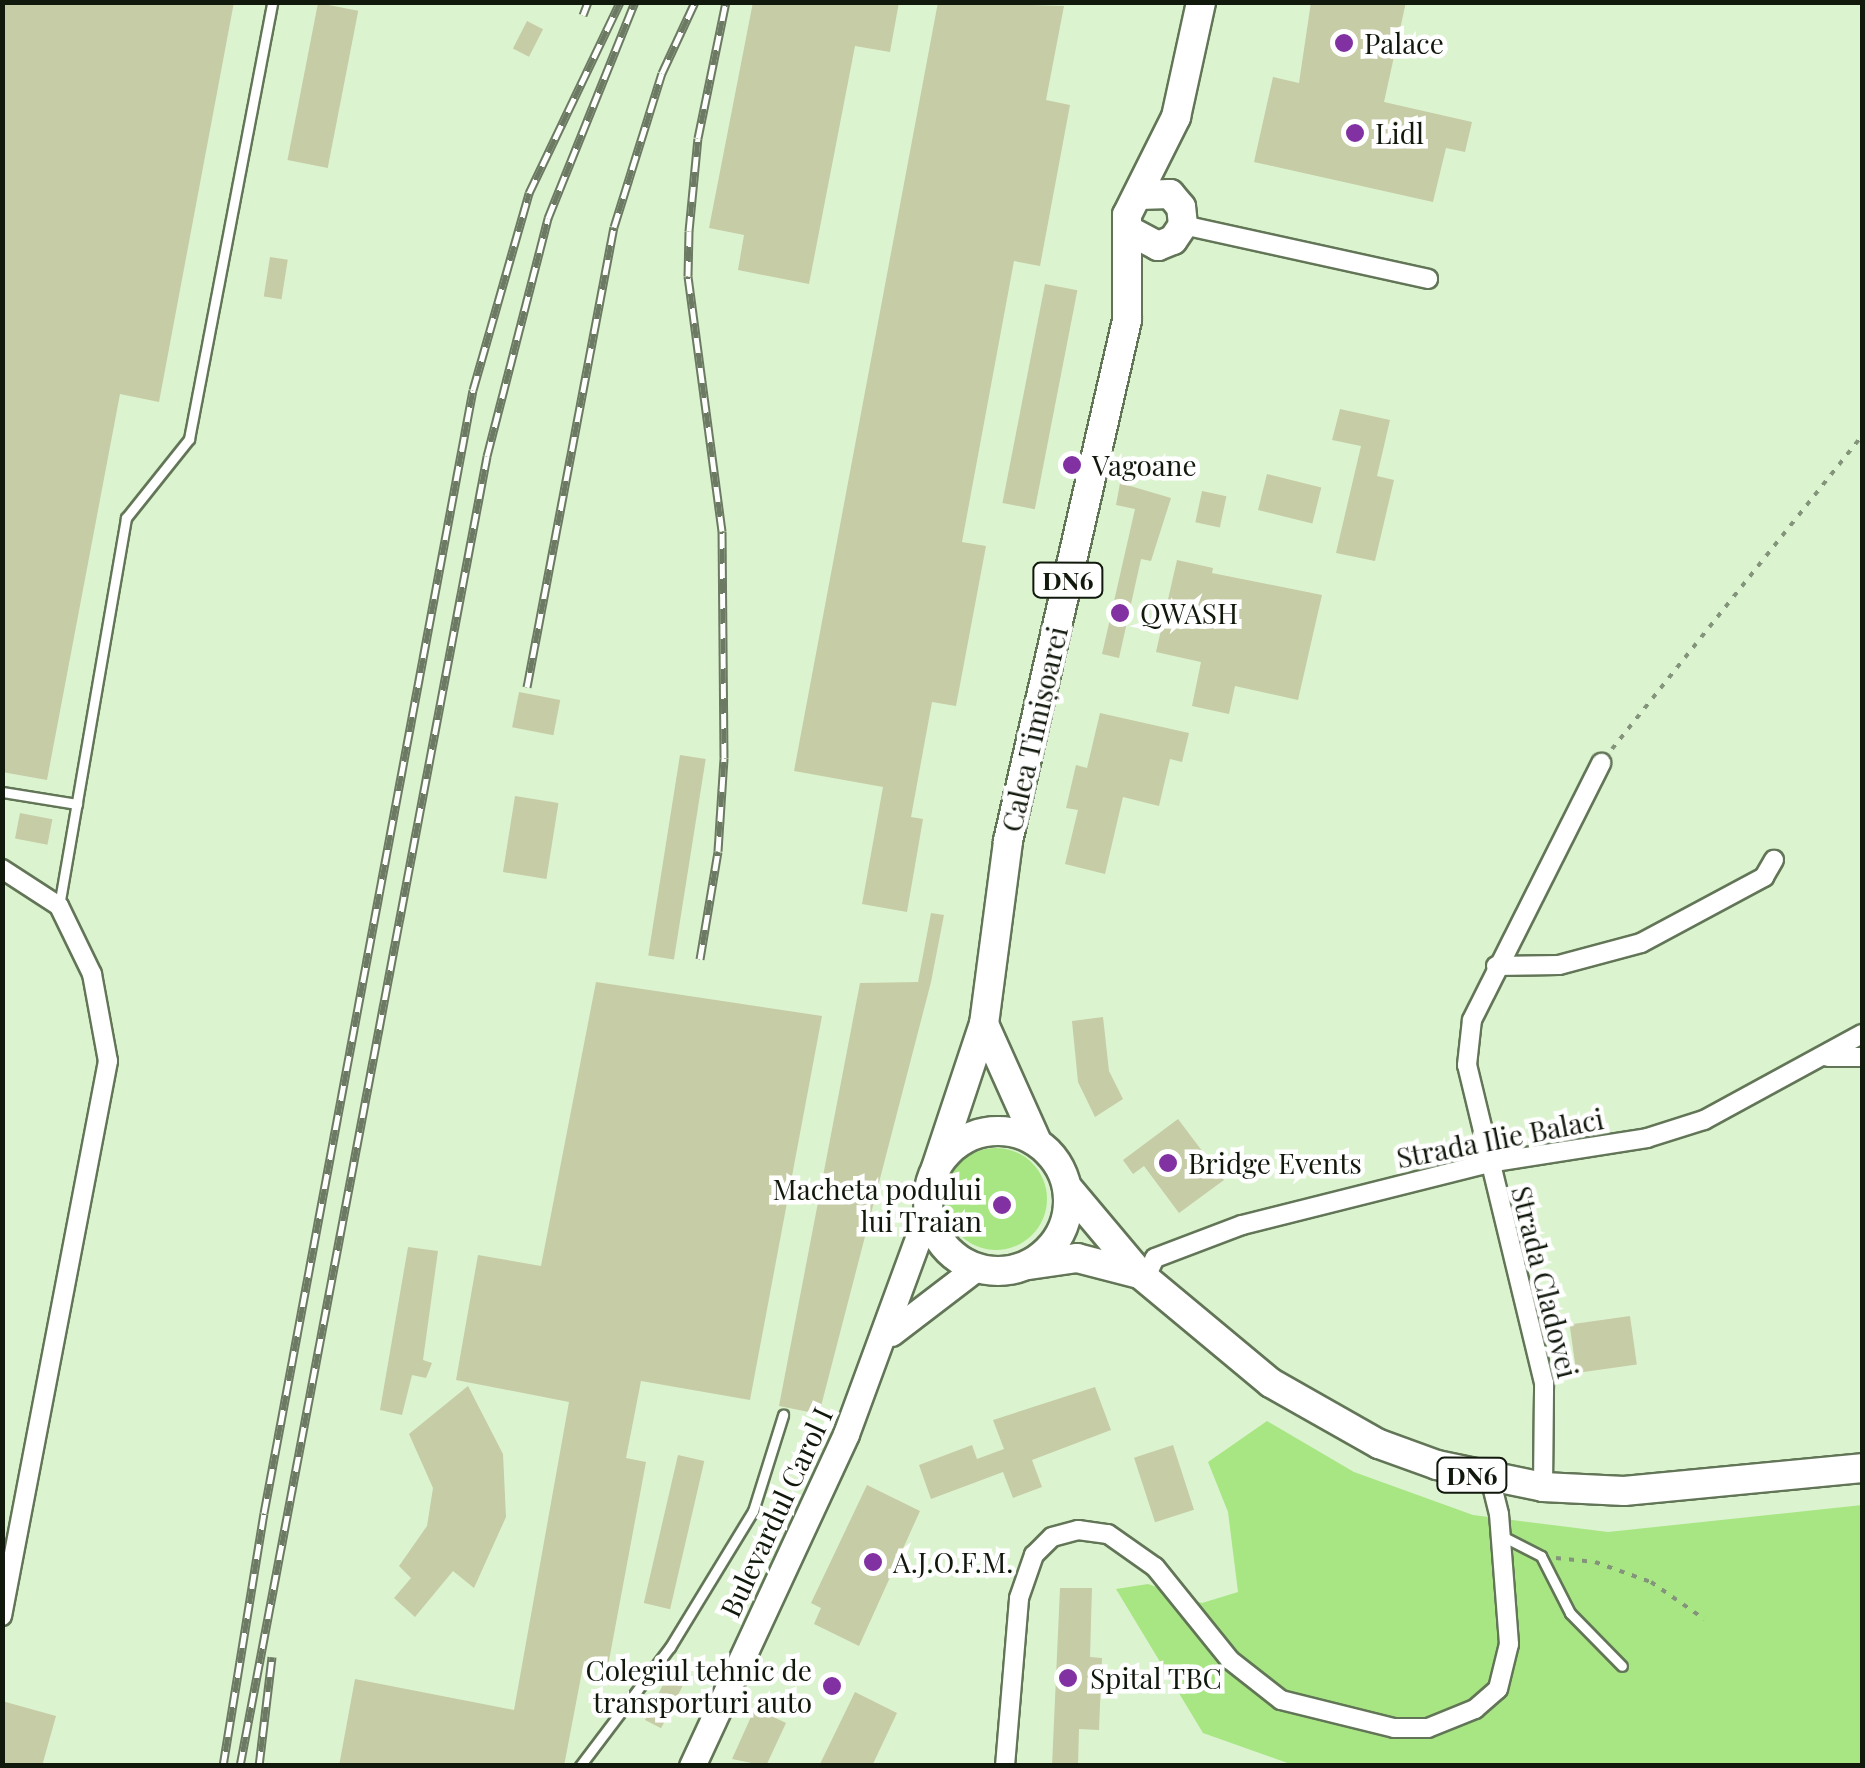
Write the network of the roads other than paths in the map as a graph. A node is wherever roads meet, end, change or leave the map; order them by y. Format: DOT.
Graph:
graph roads {
  1 [pos="272,2"];
  2 [pos="1201,2"];
  3 [pos="1176,118"];
  4 [pos="1139,195"];
  5 [pos="1175,223"];
  6 [pos="1130,231"];
  7 [pos="1428,278"];
  8 [pos="1128,320"];
  9 [pos="1601,763"];
  10 [pos="2,792"];
  11 [pos="76,804"];
  12 [pos="1774,860"];
  13 [pos="2,870"];
  14 [pos="59,906"];
  15 [pos="1496,966"];
  16 [pos="984,1024"];
  17 [pos="1862,1034"];
  18 [pos="1828,1057"];
  19 [pos="1862,1057"];
  20 [pos="1037,1142"];
  21 [pos="1488,1163"];
  22 [pos="936,1168"];
  23 [pos="1067,1188"];
  24 [pos="928,1211"];
  25 [pos="1028,1265"];
  26 [pos="976,1268"];
  27 [pos="1143,1276"];
  28 [pos="888,1336"];
  29 [pos="783,1415"];
  30 [pos="1862,1468"];
  31 [pos="1490,1479"];
  32 [pos="1543,1487"];
  33 [pos="1502,1536"];
  34 [pos="2,1616"];
  35 [pos="1622,1666"];
  36 [pos="580,1766"];
  37 [pos="692,1766"];
  38 [pos="1005,1766"];
  1 -- 11 [label="lane"];
  2 -- 3 [label="main road, Calea Timișoarei / DN6"];
  3 -- 4 [label="main road, Calea Timișoarei / DN6"];
  3 -- 5 [label="main road, Calea Timișoarei / DN6"];
  4 -- 5 [label="main road"];
  4 -- 6 [label="main road, DN6"];
  5 -- 6 [label="main road"];
  5 -- 7 [label="street"];
  5 -- 8 [label="main road, Calea Timișoarei / DN6"];
  6 -- 8 [label="main road, Calea Timișoarei / DN6"];
  8 -- 16 [label="main road, Calea Timișoarei / DN6"];
  9 -- 15 [label="street, Strada Cladovei"];
  10 -- 11 [label="lane"];
  11 -- 14 [label="lane"];
  12 -- 15 [label="street"];
  13 -- 14 [label="street"];
  14 -- 34 [label="street"];
  15 -- 21 [label="street, Strada Cladovei"];
  16 -- 20 [label="main road, DN6"];
  16 -- 22 [label="main road, Calea Timișoarei / DN6"];
  17 -- 18 [label="street, Strada Ilie Balaci"];
  18 -- 19 [label="street"];
  18 -- 21 [label="street, Strada Ilie Balaci"];
  20 -- 22 [label="main road"];
  20 -- 23 [label="main road, DN6"];
  21 -- 27 [label="street, Strada Ilie Balaci"];
  21 -- 32 [label="street, Strada Cladovei"];
  22 -- 24 [label="main road, DN6"];
  23 -- 25 [label="main road"];
  23 -- 27 [label="main road, DN6"];
  24 -- 26 [label="main road"];
  24 -- 28 [label="main road, Bulevardul Carol I"];
  25 -- 26 [label="main road, DN6"];
  25 -- 27 [label="main road, DN6"];
  26 -- 28 [label="main road, Bulevardul Carol I"];
  27 -- 31 [label="main road, DN6"];
  28 -- 37 [label="main road, Bulevardul Carol I"];
  29 -- 36 [label="lane"];
  30 -- 32 [label="main road, DN6"];
  31 -- 32 [label="main road, DN6"];
  31 -- 33 [label="street"];
  33 -- 35 [label="lane"];
  33 -- 38 [label="street"];
}
